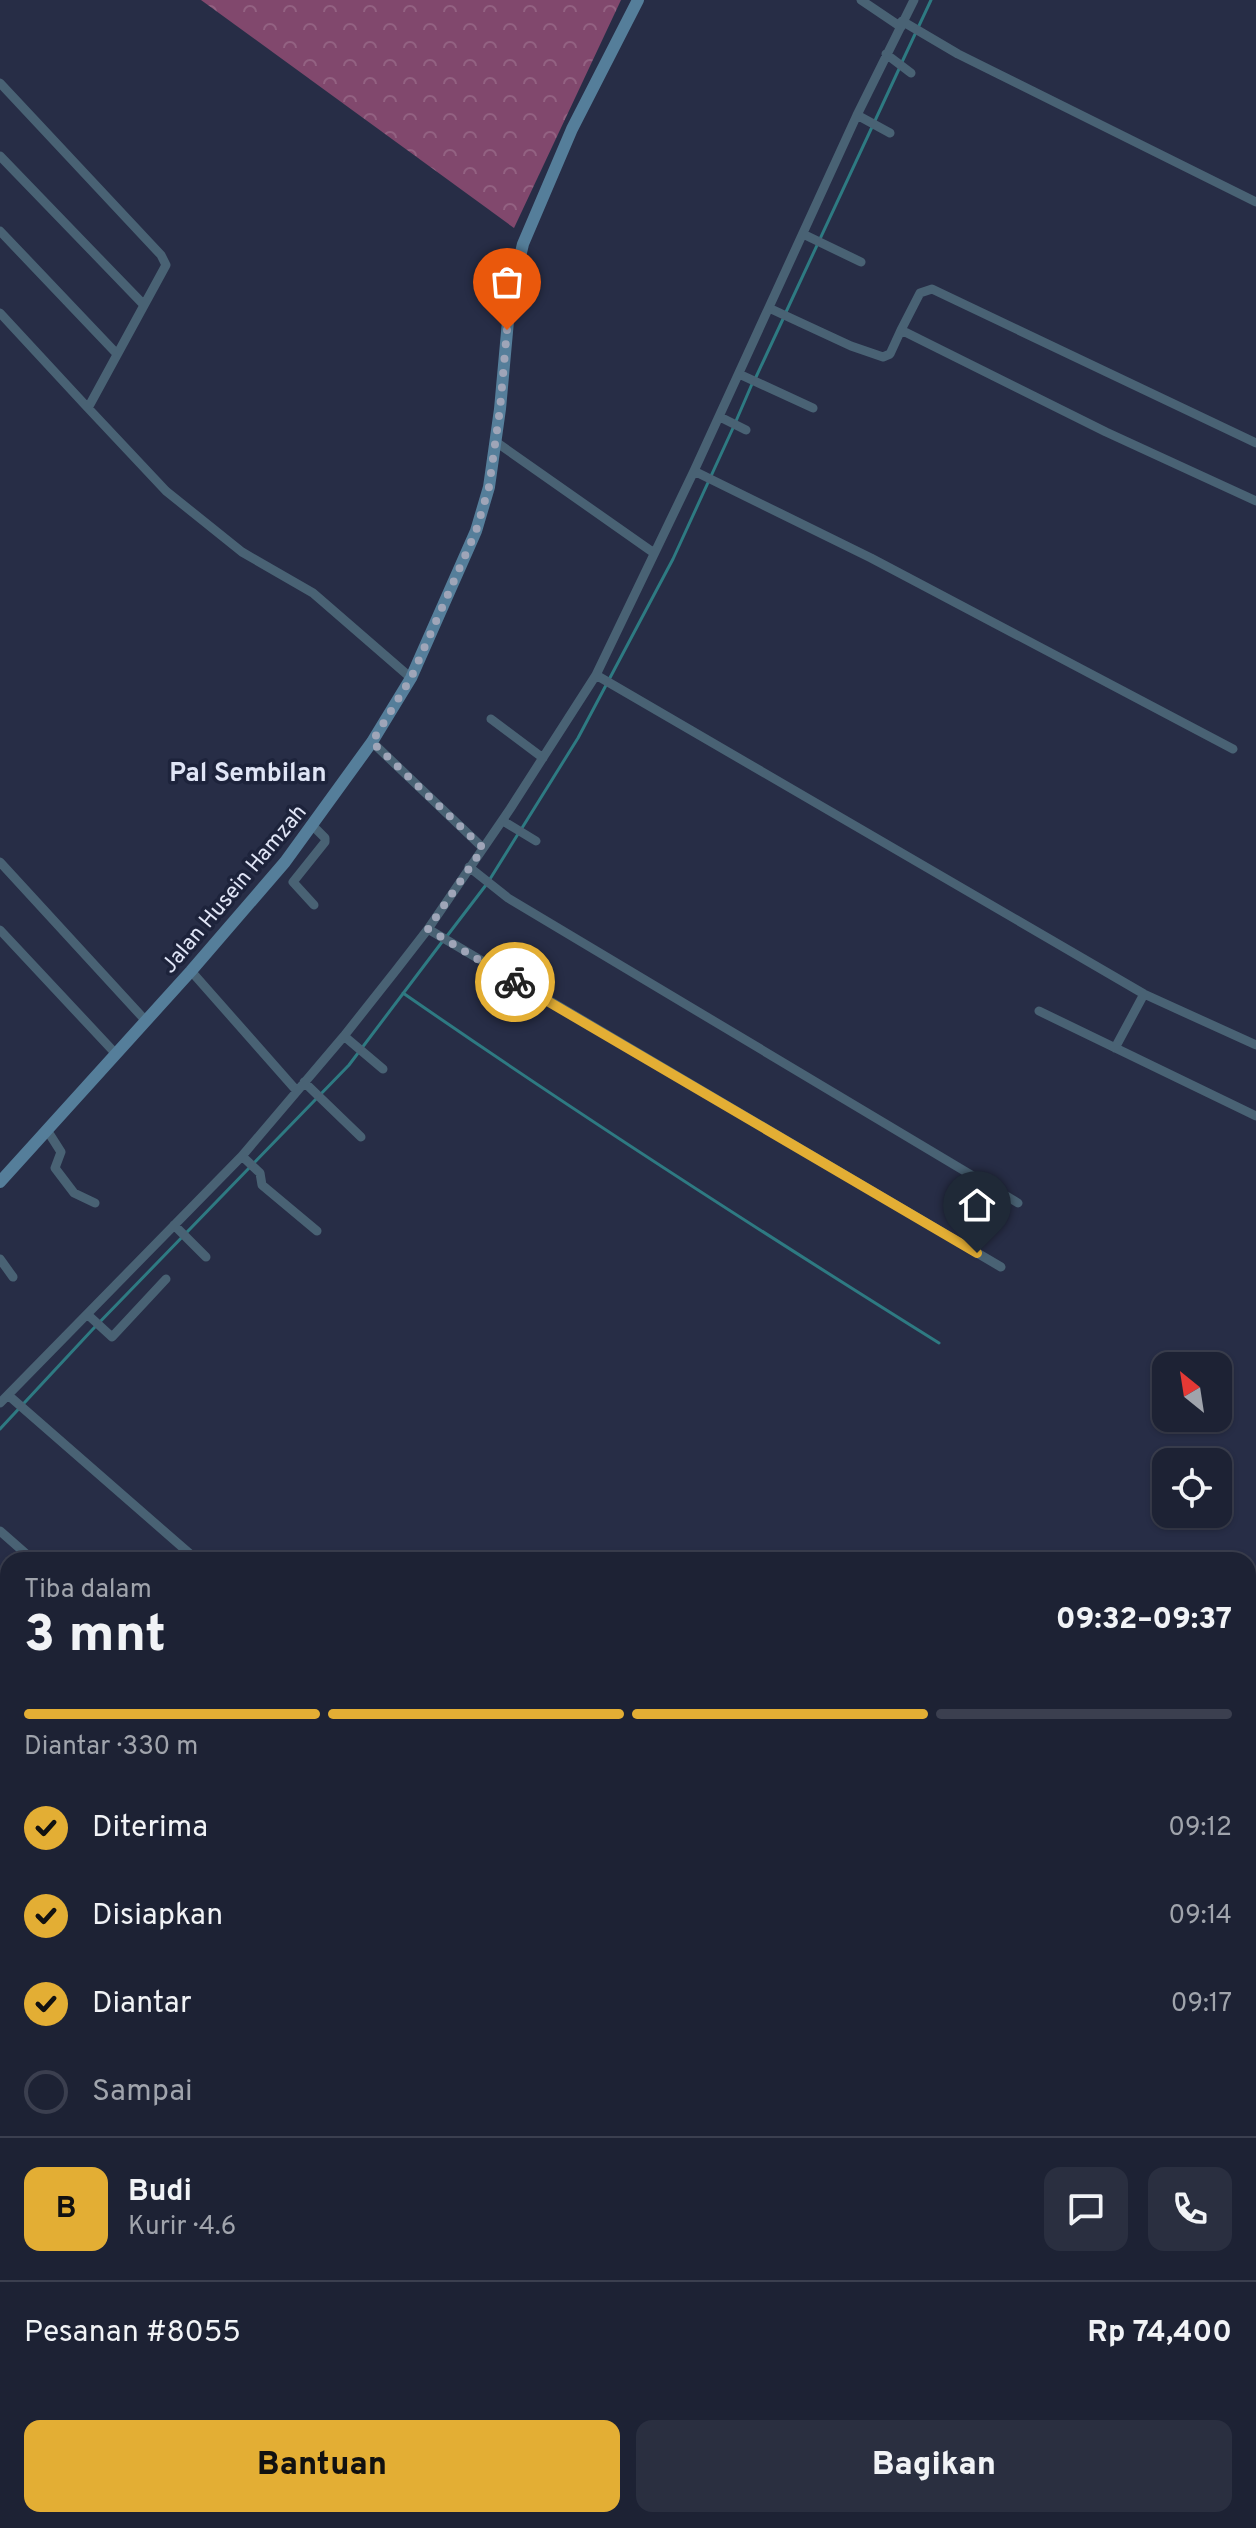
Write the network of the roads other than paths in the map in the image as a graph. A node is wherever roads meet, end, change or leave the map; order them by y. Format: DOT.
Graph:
graph roads {
  1 [pos="638,0"];
  2 [pos="861,0"];
  3 [pos="914,0"];
  4 [pos="903,24"];
  5 [pos="888,56"];
  6 [pos="908,70"];
  7 [pos="0,83"];
  8 [pos="859,116"];
  9 [pos="887,131"];
  10 [pos="0,156"];
  11 [pos="1256,202"];
  12 [pos="0,231"];
  13 [pos="806,235"];
  14 [pos="861,262"];
  15 [pos="144,305"];
  16 [pos="773,310"];
  17 [pos="0,313"];
  18 [pos="901,330"];
  19 [pos="117,354"];
  20 [pos="742,375"];
  21 [pos="88,408"];
  22 [pos="813,408"];
  23 [pos="723,419"];
  24 [pos="746,430"];
  25 [pos="496,442"];
  26 [pos="1256,443"];
  27 [pos="695,471"];
  28 [pos="1256,501"];
  29 [pos="654,553"];
  30 [pos="597,675"];
  31 [pos="411,678"];
  32 [pos="491,719"];
  33 [pos="372,742"];
  34 [pos="1233,749"];
  35 [pos="543,758"];
  36 [pos="503,821"];
  37 [pos="312,825"];
  38 [pos="536,841"];
  39 [pos="483,848"];
  40 [pos="0,862"];
  41 [pos="471,868"];
  42 [pos="314,905"];
  43 [pos="0,930"];
  44 [pos="429,930"];
  45 [pos="191,971"];
  46 [pos="1144,994"];
  47 [pos="1039,1011"];
  48 [pos="146,1021"];
  49 [pos="347,1038"];
  50 [pos="1256,1045"];
  51 [pos="1115,1048"];
  52 [pos="116,1054"];
  53 [pos="383,1069"];
  54 [pos="306,1084"];
  55 [pos="296,1090"];
  56 [pos="1256,1116"];
  57 [pos="47,1130"];
  58 [pos="361,1137"];
  59 [pos="245,1158"];
  60 [pos="0,1182"];
  61 [pos="95,1203"];
  62 [pos="1018,1203"];
  63 [pos="177,1228"];
  64 [pos="317,1231"];
  65 [pos="206,1257"];
  66 [pos="0,1259"];
  67 [pos="1001,1267"];
  68 [pos="13,1277"];
  69 [pos="166,1279"];
  70 [pos="90,1316"];
  71 [pos="11,1398"];
  72 [pos="0,1403"];
  73 [pos="0,1531"];
  74 [pos="24,1552"];
  75 [pos="188,1552"];
  1 -- 25 [label="street, Jalan Husein Hamzah"];
  2 -- 4 [label="street"];
  3 -- 4 [label="street"];
  4 -- 5 [label="street"];
  4 -- 11 [label="street"];
  5 -- 6 [label="street"];
  5 -- 8 [label="street"];
  7 -- 15 [label="street"];
  8 -- 9 [label="street"];
  8 -- 13 [label="street"];
  10 -- 15 [label="street"];
  12 -- 19 [label="street"];
  13 -- 14 [label="street"];
  13 -- 16 [label="street"];
  15 -- 19 [label="street"];
  16 -- 18 [label="street"];
  16 -- 20 [label="street"];
  17 -- 21 [label="street"];
  18 -- 26 [label="street"];
  18 -- 28 [label="street"];
  19 -- 21 [label="street"];
  20 -- 22 [label="street"];
  20 -- 23 [label="street"];
  21 -- 31 [label="street"];
  23 -- 24 [label="street"];
  23 -- 27 [label="street"];
  25 -- 29 [label="street"];
  25 -- 31 [label="street, Jalan Husein Hamzah"];
  27 -- 29 [label="street"];
  27 -- 34 [label="street"];
  29 -- 30 [label="street"];
  30 -- 35 [label="street"];
  30 -- 46 [label="street"];
  31 -- 33 [label="street, Jalan Husein Hamzah"];
  32 -- 35 [label="street"];
  33 -- 37 [label="street, Jalan Husein Hamzah"];
  33 -- 39 [label="street"];
  35 -- 36 [label="street"];
  36 -- 38 [label="street"];
  36 -- 39 [label="street"];
  37 -- 42 [label="street"];
  37 -- 45 [label="street, Jalan Husein Hamzah"];
  39 -- 41 [label="street"];
  40 -- 48 [label="street"];
  41 -- 44 [label="street"];
  41 -- 62 [label="street"];
  43 -- 52 [label="street"];
  44 -- 49 [label="street"];
  44 -- 67 [label="street"];
  45 -- 48 [label="street, Jalan Husein Hamzah"];
  45 -- 55 [label="street"];
  46 -- 50 [label="street"];
  46 -- 51 [label="street"];
  47 -- 51 [label="street"];
  48 -- 52 [label="street, Jalan Husein Hamzah"];
  49 -- 53 [label="street"];
  49 -- 54 [label="street"];
  51 -- 56 [label="street"];
  52 -- 57 [label="street, Jalan Husein Hamzah"];
  54 -- 55 [label="street"];
  54 -- 58 [label="street"];
  55 -- 59 [label="street"];
  57 -- 60 [label="street, Jalan Husein Hamzah"];
  57 -- 61 [label="street"];
  59 -- 63 [label="street"];
  59 -- 64 [label="street"];
  63 -- 65 [label="street"];
  63 -- 70 [label="street"];
  66 -- 68 [label="street"];
  69 -- 70 [label="street"];
  70 -- 71 [label="street"];
  71 -- 72 [label="street"];
  71 -- 75 [label="street"];
  73 -- 74 [label="street"];
}
